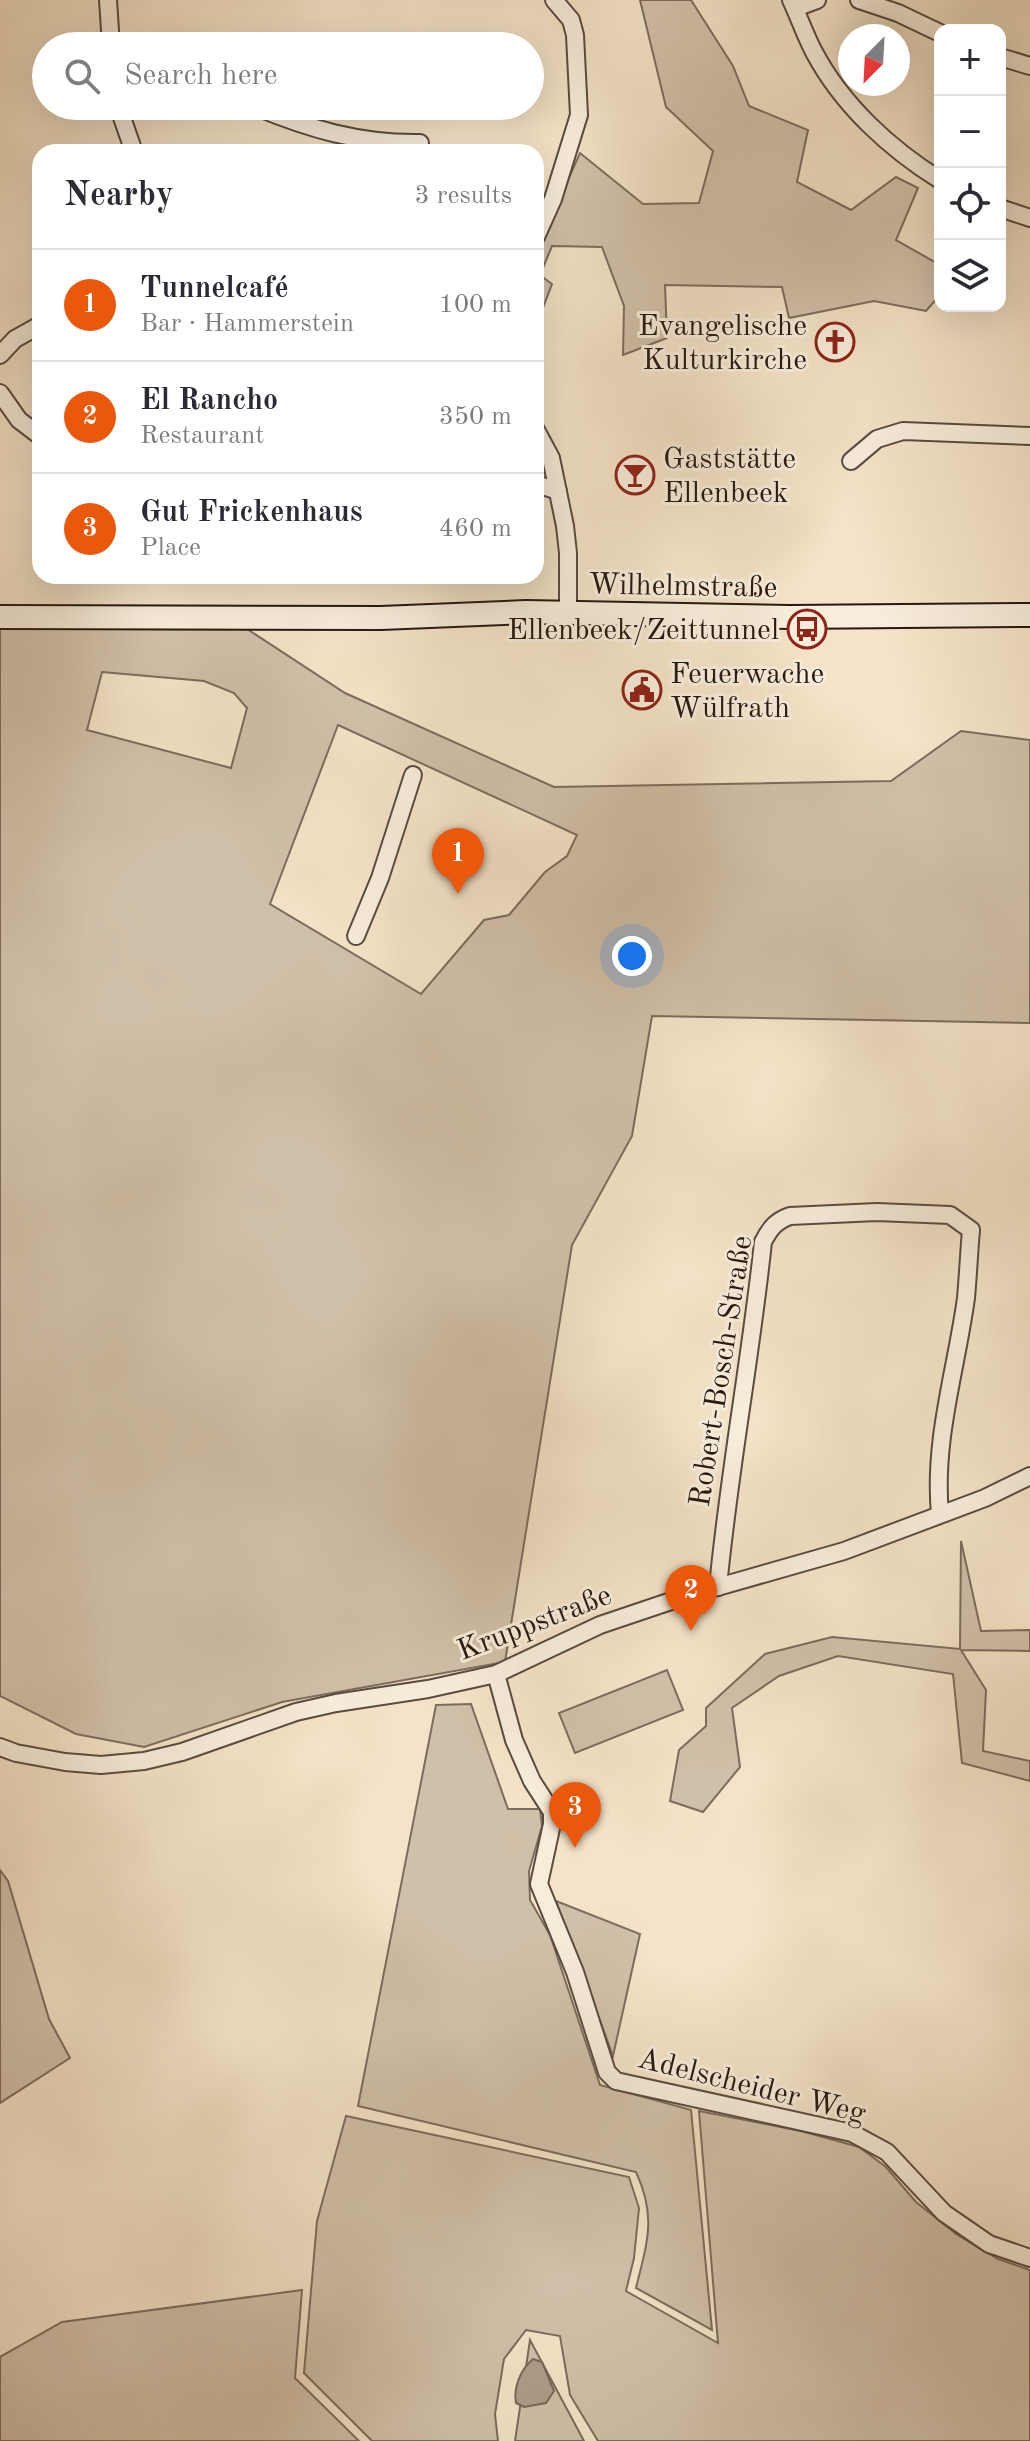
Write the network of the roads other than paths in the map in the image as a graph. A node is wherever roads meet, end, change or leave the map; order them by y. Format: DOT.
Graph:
graph roads {
  1 [pos="108,0"];
  2 [pos="554,0"];
  3 [pos="817,0"];
  4 [pos="859,0"];
  5 [pos="793,4"];
  6 [pos="934,30"];
  7 [pos="110,32"];
  8 [pos="1006,59"];
  9 [pos="1030,66"];
  10 [pos="123,120"];
  11 [pos="291,120"];
  12 [pos="420,143"];
  13 [pos="131,144"];
  14 [pos="383,144"];
  15 [pos="383,144"];
  16 [pos="934,176"];
  17 [pos="1006,210"];
  18 [pos="1030,218"];
  19 [pos="544,219"];
  20 [pos="32,329"];
  21 [pos="0,355"];
  22 [pos="0,393"];
  23 [pos="32,430"];
  24 [pos="1030,436"];
  25 [pos="544,445"];
  26 [pos="851,461"];
  27 [pos="544,487"];
  28 [pos="558,491"];
  29 [pos="568,614"];
  30 [pos="1030,615"];
  31 [pos="0,617"];
  32 [pos="413,775"];
  33 [pos="356,936"];
  34 [pos="1030,1476"];
  35 [pos="940,1514"];
  36 [pos="718,1587"];
  37 [pos="496,1674"];
  38 [pos="0,1747"];
  39 [pos="1030,2258"];
  1 -- 7 [label="street"];
  2 -- 19 [label="street"];
  3 -- 5 [label="street"];
  4 -- 6 [label="street"];
  5 -- 16 [label="street"];
  8 -- 9 [label="street"];
  10 -- 13 [label="street"];
  11 -- 14 [label="street"];
  12 -- 15 [label="street"];
  17 -- 18 [label="street"];
  20 -- 21 [label="street"];
  22 -- 23 [label="street"];
  24 -- 26 [label="street"];
  25 -- 28 [label="street"];
  27 -- 28 [label="street"];
  28 -- 29 [label="street"];
  29 -- 30 [label="main road, Wilhelmstraße"];
  29 -- 31 [label="main road, Wilhelmstraße"];
  32 -- 33 [label="street"];
  34 -- 35 [label="street, Kruppstraße"];
  35 -- 36 [label="street, Kruppstraße"];
  35 -- 36 [label="street, Robert-Bosch-Straße"];
  36 -- 37 [label="street, Kruppstraße"];
  37 -- 38 [label="street, Kruppstraße"];
  37 -- 39 [label="street, Adelscheider Weg"];
}
